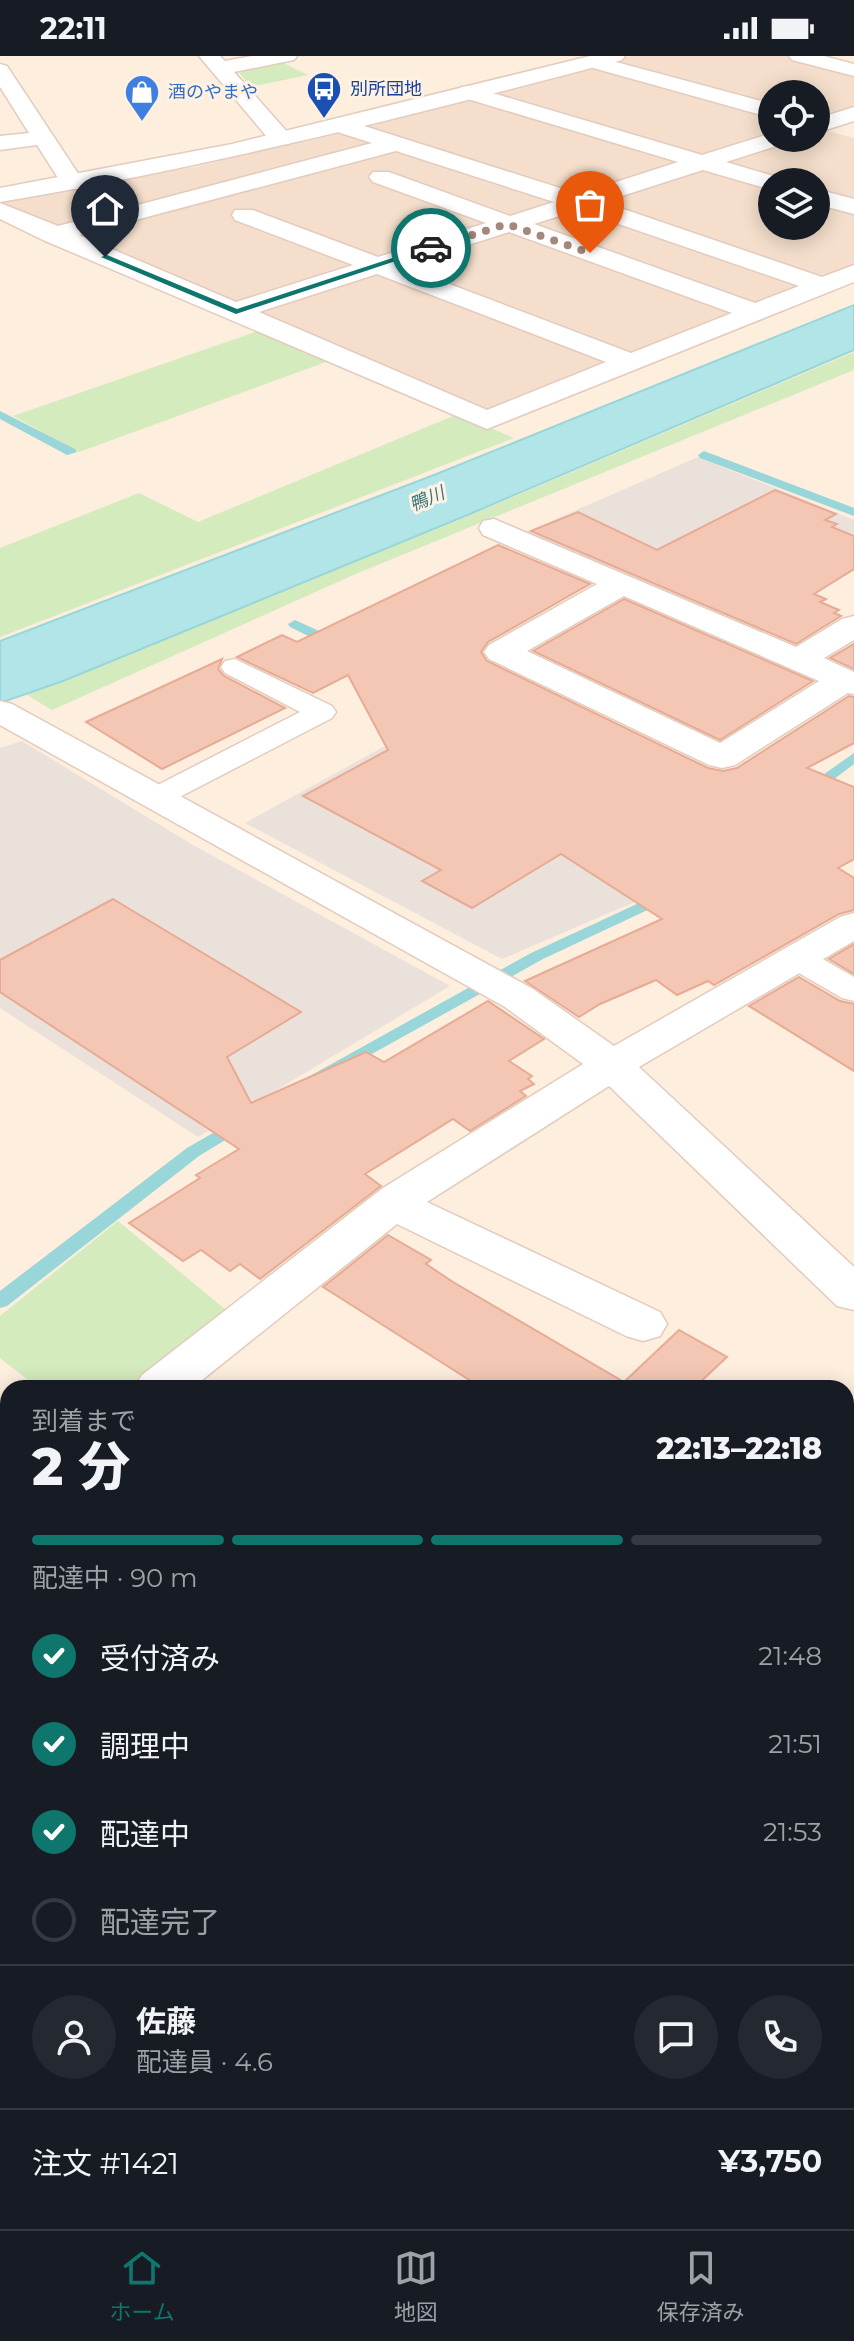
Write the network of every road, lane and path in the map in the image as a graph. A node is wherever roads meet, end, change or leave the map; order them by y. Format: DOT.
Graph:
graph roads {
  1 [pos="287,56"];
  2 [pos="799,56"];
  3 [pos="604,59"];
  4 [pos="215,62"];
  5 [pos="0,70"];
  6 [pos="854,70"];
  7 [pos="469,92"];
  8 [pos="758,107"];
  9 [pos="854,114"];
  10 [pos="830,121"];
  11 [pos="339,125"];
  12 [pos="830,128"];
  13 [pos="854,134"];
  14 [pos="43,138"];
  15 [pos="281,139"];
  16 [pos="0,143"];
  17 [pos="395,144"];
  18 [pos="758,144"];
  19 [pos="701,162"];
  20 [pos="381,177"];
  21 [pos="758,179"];
  22 [pos="73,184"];
  23 [pos="0,195"];
  24 [pos="830,200"];
  25 [pos="577,201"];
  26 [pos="854,207"];
  27 [pos="0,210"];
  28 [pos="244,215"];
  29 [pos="507,224"];
  30 [pos="52,235"];
  31 [pos="375,266"];
  32 [pos="854,273"];
  33 [pos="824,286"];
  34 [pos="236,311"];
  35 [pos="757,313"];
  36 [pos="630,362"];
  37 [pos="494,528"];
  38 [pos="623,583"];
  39 [pos="854,626"];
  40 [pos="799,659"];
  41 [pos="235,667"];
  42 [pos="849,682"];
  43 [pos="10,717"];
  44 [pos="157,797"];
  45 [pos="854,925"];
  46 [pos="797,958"];
  47 [pos="854,991"];
  48 [pos="612,1065"];
  49 [pos="394,1204"];
  50 [pos="854,1294"];
  51 [pos="643,1324"];
  52 [pos="169,1380"];
  1 -- 4 [label="street"];
  2 -- 6 [label="street"];
  3 -- 7 [label="street"];
  3 -- 8 [label="street"];
  4 -- 15 [label="street"];
  5 -- 14 [label="street"];
  7 -- 11 [label="street"];
  7 -- 19 [label="street"];
  9 -- 10 [label="street"];
  11 -- 15 [label="street"];
  11 -- 17 [label="street"];
  12 -- 13 [label="street"];
  14 -- 16 [label="street"];
  14 -- 22 [label="street"];
  15 -- 22 [label="street"];
  17 -- 25 [label="street"];
  17 -- 30 [label="street"];
  18 -- 19 [label="street"];
  19 -- 21 [label="street"];
  19 -- 25 [label="street"];
  20 -- 29 [label="street"];
  22 -- 23 [label="street"];
  24 -- 26 [label="street"];
  25 -- 29 [label="street"];
  25 -- 33 [label="street"];
  27 -- 30 [label="street"];
  28 -- 31 [label="street"];
  29 -- 31 [label="street"];
  29 -- 35 [label="street"];
  30 -- 34 [label="street"];
  31 -- 34 [label="street"];
  31 -- 36 [label="street"];
  32 -- 33 [label="street"];
  33 -- 35 [label="street"];
  34 -- 36 [label="street"];
  35 -- 36 [label="street"];
  37 -- 38 [label="street"];
  38 -- 40 [label="street"];
  38 -- 42 [label="street"];
  39 -- 40 [label="street"];
  40 -- 42 [label="street"];
  41 -- 44 [label="lane"];
  43 -- 44 [label="street"];
  44 -- 48 [label="street"];
  45 -- 46 [label="street"];
  46 -- 47 [label="lane"];
  46 -- 48 [label="street"];
  48 -- 49 [label="street"];
  48 -- 50 [label="street"];
  49 -- 51 [label="street"];
  49 -- 52 [label="street"];
}
